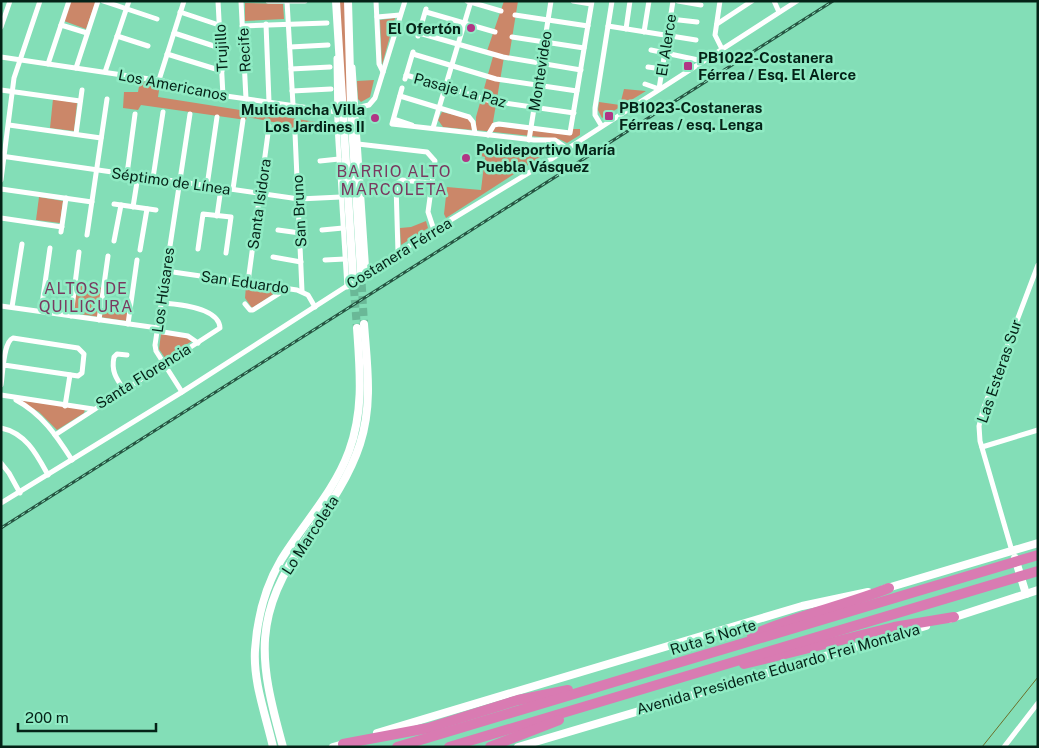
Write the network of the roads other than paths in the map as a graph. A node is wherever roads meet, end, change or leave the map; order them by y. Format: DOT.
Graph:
graph roads {
  1 [pos="10,1"];
  2 [pos="40,1"];
  3 [pos="69,1"];
  4 [pos="98,1"];
  5 [pos="103,1"];
  6 [pos="129,1"];
  7 [pos="184,1"];
  8 [pos="218,1"];
  9 [pos="241,1"];
  10 [pos="268,1"];
  11 [pos="305,1"];
  12 [pos="336,1"];
  13 [pos="348,1"];
  14 [pos="376,1"];
  15 [pos="405,1"];
  16 [pos="551,1"];
  17 [pos="574,1"];
  18 [pos="612,1"];
  19 [pos="630,1"];
  20 [pos="648,1"];
  21 [pos="673,1"];
  22 [pos="678,1"];
  23 [pos="720,1"];
  24 [pos="752,1"];
  25 [pos="774,1"];
  26 [pos="797,1"];
  27 [pos="287,2"];
  28 [pos="470,2"];
  29 [pos="592,3"];
  30 [pos="742,4"];
  31 [pos="701,5"];
  32 [pos="126,9"];
  33 [pos="501,11"];
  34 [pos="180,12"];
  35 [pos="779,12"];
  36 [pos="515,15"];
  37 [pos="400,16"];
  38 [pos="349,17"];
  39 [pos="377,17"];
  40 [pos="337,18"];
  41 [pos="670,18"];
  42 [pos="157,20"];
  43 [pos="548,20"];
  44 [pos="697,22"];
  45 [pos="327,23"];
  46 [pos="266,24"];
  47 [pos="288,24"];
  48 [pos="464,24"];
  49 [pos="717,24"];
  50 [pos="61,25"];
  51 [pos="219,25"];
  52 [pos="242,26"];
  53 [pos="588,26"];
  54 [pos="608,26"];
  55 [pos="1,27"];
  56 [pos="626,29"];
  57 [pos="495,32"];
  58 [pos="644,32"];
  59 [pos="87,33"];
  60 [pos="174,33"];
  61 [pos="667,35"];
  62 [pos="117,36"];
  63 [pos="512,37"];
  64 [pos="696,40"];
  65 [pos="545,42"];
  66 [pos="605,42"];
  67 [pos="458,44"];
  68 [pos="612,44"];
  69 [pos="328,45"];
  70 [pos="148,46"];
  71 [pos="220,48"];
  72 [pos="290,48"];
  73 [pos="584,48"];
  74 [pos="722,49"];
  75 [pos="351,50"];
  76 [pos="651,50"];
  77 [pos="340,51"];
  78 [pos="167,54"];
  79 [pos="664,54"];
  80 [pos="1,57"];
  81 [pos="350,59"];
  82 [pos="20,60"];
  83 [pos="703,61"];
  84 [pos="48,64"];
  85 [pos="541,64"];
  86 [pos="451,66"];
  87 [pos="330,67"];
  88 [pos="648,67"];
  89 [pos="76,68"];
  90 [pos="291,69"];
  91 [pos="662,69"];
  92 [pos="581,70"];
  93 [pos="222,71"];
  94 [pos="105,72"];
  95 [pos="383,72"];
  96 [pos="600,76"];
  97 [pos="606,77"];
  98 [pos="159,80"];
  99 [pos="645,84"];
  100 [pos="538,85"];
  101 [pos="445,87"];
  102 [pos="402,88"];
  103 [pos="331,89"];
  104 [pos="659,89"];
  105 [pos="1,90"];
  106 [pos="82,90"];
  107 [pos="292,91"];
  108 [pos="577,91"];
  109 [pos="14,92"];
  110 [pos="597,93"];
  111 [pos="604,94"];
  112 [pos="223,96"];
  113 [pos="400,96"];
  114 [pos="107,99"];
  115 [pos="246,99"];
  116 [pos="80,101"];
  117 [pos="269,102"];
  118 [pos="293,105"];
  119 [pos="534,107"];
  120 [pos="356,108"];
  121 [pos="439,108"];
  122 [pos="163,112"];
  123 [pos="574,113"];
  124 [pos="135,114"];
  125 [pos="190,114"];
  126 [pos="340,114"];
  127 [pos="217,117"];
  128 [pos="243,120"];
  129 [pos="9,124"];
  130 [pos="601,125"];
  131 [pos="270,126"];
  132 [pos="337,126"];
  133 [pos="433,128"];
  134 [pos="531,129"];
  135 [pos="475,133"];
  136 [pos="76,134"];
  137 [pos="488,135"];
  138 [pos="101,138"];
  139 [pos="529,140"];
  140 [pos="547,141"];
  141 [pos="358,144"];
  142 [pos="566,148"];
  143 [pos="558,154"];
  144 [pos="3,157"];
  145 [pos="339,159"];
  146 [pos="320,161"];
  147 [pos="97,170"];
  148 [pos="127,174"];
  149 [pos="138,176"];
  150 [pos="153,178"];
  151 [pos="1,180"];
  152 [pos="179,182"];
  153 [pos="431,182"];
  154 [pos="207,186"];
  155 [pos="221,188"];
  156 [pos="1,189"];
  157 [pos="234,190"];
  158 [pos="260,193"];
  159 [pos="341,197"];
  160 [pos="66,198"];
  161 [pos="299,199"];
  162 [pos="92,202"];
  163 [pos="114,204"];
  164 [pos="121,205"];
  165 [pos="134,207"];
  166 [pos="147,209"];
  167 [pos="156,210"];
  168 [pos="217,216"];
  169 [pos="1,218"];
  170 [pos="343,228"];
  171 [pos="278,230"];
  172 [pos="322,230"];
  173 [pos="434,230"];
  174 [pos="300,233"];
  175 [pos="88,235"];
  176 [pos="114,242"];
  177 [pos="22,244"];
  178 [pos="50,248"];
  179 [pos="198,249"];
  180 [pos="140,250"];
  181 [pos="79,252"];
  182 [pos="226,253"];
  183 [pos="398,253"];
  184 [pos="108,256"];
  185 [pos="273,257"];
  186 [pos="345,259"];
  187 [pos="137,260"];
  188 [pos="325,260"];
  189 [pos="301,262"];
  190 [pos="1037,268"];
  191 [pos="166,271"];
  192 [pos="360,274"];
  193 [pos="248,282"];
  194 [pos="347,287"];
  195 [pos="283,288"];
  196 [pos="302,292"];
  197 [pos="162,302"];
  198 [pos="245,304"];
  199 [pos="1,306"];
  200 [pos="12,307"];
  201 [pos="316,307"];
  202 [pos="41,311"];
  203 [pos="71,316"];
  204 [pos="99,320"];
  205 [pos="128,324"];
  206 [pos="360,326"];
  207 [pos="158,330"];
  208 [pos="198,343"];
  209 [pos="126,355"];
  210 [pos="164,364"];
  211 [pos="4,365"];
  212 [pos="70,375"];
  213 [pos="1,385"];
  214 [pos="124,390"];
  215 [pos="182,392"];
  216 [pos="1,395"];
  217 [pos="11,397"];
  218 [pos="65,406"];
  219 [pos="94,409"];
  220 [pos="1,428"];
  221 [pos="1038,430"];
  222 [pos="55,434"];
  223 [pos="982,447"];
  224 [pos="72,460"];
  225 [pos="1,464"];
  226 [pos="48,475"];
  227 [pos="20,493"];
  228 [pos="1,503"];
  229 [pos="302,537"];
  230 [pos="1038,543"];
  231 [pos="292,544"];
  232 [pos="298,550"];
  233 [pos="1012,551"];
  234 [pos="1038,555"];
  235 [pos="1034,572"];
  236 [pos="888,588"];
  237 [pos="1038,590"];
  238 [pos="1026,594"];
  239 [pos="954,617"];
  240 [pos="717,651"];
  241 [pos="703,670"];
  242 [pos="600,686"];
  243 [pos="598,702"];
  244 [pos="1038,703"];
  245 [pos="338,745"];
  246 [pos="273,747"];
  247 [pos="283,747"];
  248 [pos="397,747"];
  249 [pos="449,747"];
  250 [pos="490,747"];
  251 [pos="518,747"];
  252 [pos="1004,747"];
  1 -- 55 [label="street"];
  2 -- 82 [label="street"];
  3 -- 50 [label="street"];
  4 -- 59 [label="street"];
  5 -- 32 [label="street"];
  6 -- 32 [label="street"];
  7 -- 34 [label="street"];
  8 -- 51 [label="street, Trujillo"];
  9 -- 52 [label="street, Recife"];
  10 -- 27 [label="street"];
  11 -- 27 [label="street"];
  12 -- 40 [label="main road"];
  13 -- 38 [label="main road"];
  14 -- 39 [label="street"];
  15 -- 37 [label="street"];
  16 -- 43 [label="street, Montevideo"];
  17 -- 29 [label="street"];
  18 -- 54 [label="street"];
  19 -- 56 [label="street"];
  20 -- 58 [label="street"];
  21 -- 41 [label="street, El Alerce"];
  22 -- 31 [label="street"];
  23 -- 49 [label="street"];
  24 -- 30 [label="street"];
  25 -- 35 [label="street"];
  26 -- 35 [label="street, Costanera Férrea"];
  27 -- 47 [label="street"];
  28 -- 33 [label="street"];
  28 -- 48 [label="street"];
  29 -- 53 [label="street"];
  30 -- 49 [label="street"];
  32 -- 42 [label="street"];
  32 -- 62 [label="street"];
  34 -- 51 [label="street"];
  34 -- 60 [label="street"];
  35 -- 74 [label="street, Costanera Férrea"];
  36 -- 43 [label="street"];
  37 -- 39 [label="street"];
  37 -- 95 [label="street"];
  38 -- 40 [label="main road"];
  38 -- 75 [label="main road"];
  39 -- 95 [label="street"];
  40 -- 77 [label="main road"];
  41 -- 44 [label="street"];
  41 -- 61 [label="street, El Alerce"];
  43 -- 53 [label="street"];
  43 -- 65 [label="street, Montevideo"];
  45 -- 47 [label="street"];
  46 -- 47 [label="street"];
  46 -- 52 [label="street"];
  46 -- 117 [label="street"];
  47 -- 72 [label="street"];
  48 -- 57 [label="street"];
  48 -- 67 [label="street"];
  48 -- 67 [label="street"];
  49 -- 74 [label="street"];
  50 -- 59 [label="street"];
  50 -- 84 [label="street"];
  51 -- 71 [label="street, Trujillo"];
  52 -- 115 [label="street, Recife"];
  53 -- 73 [label="street"];
  54 -- 56 [label="street"];
  54 -- 66 [label="street"];
  56 -- 58 [label="street"];
  58 -- 61 [label="street"];
  59 -- 89 [label="street"];
  60 -- 71 [label="street"];
  60 -- 78 [label="street"];
  61 -- 64 [label="street"];
  61 -- 79 [label="street, El Alerce"];
  62 -- 70 [label="street"];
  62 -- 94 [label="street"];
  63 -- 65 [label="street"];
  65 -- 73 [label="street"];
  65 -- 85 [label="street, Montevideo"];
  66 -- 68 [label="street"];
  66 -- 96 [label="street"];
  67 -- 85 [label="street"];
  67 -- 86 [label="street"];
  69 -- 72 [label="street"];
  71 -- 93 [label="street, Trujillo"];
  72 -- 90 [label="street"];
  73 -- 92 [label="street"];
  74 -- 83 [label="street, Costanera Férrea"];
  75 -- 77 [label="main road"];
  75 -- 81 [label="main road"];
  76 -- 79 [label="street"];
  77 -- 126 [label="main road"];
  78 -- 93 [label="street"];
  78 -- 98 [label="street"];
  79 -- 83 [label="street"];
  79 -- 91 [label="street, El Alerce"];
  80 -- 82 [label="street, Los Americanos"];
  81 -- 120 [label="street"];
  81 -- 192 [label="main road"];
  82 -- 84 [label="street, Los Americanos"];
  82 -- 109 [label="street"];
  83 -- 104 [label="street, Costanera Férrea"];
  84 -- 89 [label="street, Los Americanos"];
  85 -- 92 [label="street"];
  85 -- 100 [label="street, Montevideo"];
  86 -- 100 [label="street"];
  86 -- 101 [label="street"];
  86 -- 101 [label="street, Pasaje La Paz"];
  87 -- 90 [label="street"];
  88 -- 91 [label="street"];
  89 -- 94 [label="street, Los Americanos"];
  90 -- 107 [label="street"];
  91 -- 104 [label="street, El Alerce"];
  92 -- 108 [label="street"];
  93 -- 112 [label="street, Trujillo"];
  94 -- 98 [label="street, Los Americanos"];
  95 -- 120 [label="street"];
  96 -- 97 [label="street"];
  96 -- 110 [label="street"];
  98 -- 112 [label="street, Los Americanos"];
  99 -- 104 [label="street"];
  100 -- 108 [label="street"];
  100 -- 119 [label="street, Montevideo"];
  101 -- 119 [label="street, Pasaje La Paz"];
  101 -- 121 [label="street"];
  102 -- 113 [label="street"];
  103 -- 107 [label="street"];
  104 -- 130 [label="street, Costanera Férrea"];
  105 -- 109 [label="street"];
  106 -- 116 [label="street"];
  107 -- 118 [label="street"];
  108 -- 123 [label="street"];
  109 -- 116 [label="street"];
  109 -- 129 [label="street"];
  110 -- 111 [label="street"];
  110 -- 130 [label="street"];
  112 -- 115 [label="street, Los Americanos"];
  113 -- 121 [label="street"];
  113 -- 133 [label="street"];
  114 -- 138 [label="street"];
  115 -- 117 [label="street, Los Americanos"];
  116 -- 136 [label="street"];
  117 -- 118 [label="street, Los Americanos"];
  118 -- 126 [label="street, Los Americanos"];
  119 -- 123 [label="street, Pasaje La Paz"];
  119 -- 134 [label="street, Montevideo"];
  120 -- 141 [label="street"];
  121 -- 133 [label="street"];
  121 -- 135 [label="street"];
  122 -- 150 [label="street"];
  123 -- 134 [label="street"];
  124 -- 148 [label="street"];
  125 -- 152 [label="street, Los Húsares"];
  126 -- 132 [label="street"];
  126 -- 192 [label="main road"];
  127 -- 154 [label="street"];
  128 -- 157 [label="street"];
  129 -- 136 [label="street"];
  129 -- 144 [label="street"];
  130 -- 142 [label="street, Costanera Férrea"];
  131 -- 158 [label="street, Santa Isidora"];
  132 -- 145 [label="street"];
  132 -- 161 [label="street, San Bruno"];
  133 -- 135 [label="street"];
  134 -- 137 [label="street"];
  134 -- 139 [label="street, Montevideo"];
  135 -- 137 [label="street"];
  136 -- 138 [label="street"];
  137 -- 139 [label="street"];
  138 -- 147 [label="street"];
  139 -- 140 [label="street"];
  140 -- 142 [label="street"];
  140 -- 143 [label="street"];
  141 -- 153 [label="street"];
  141 -- 192 [label="street"];
  142 -- 143 [label="street, Costanera Férrea"];
  143 -- 173 [label="street, Costanera Férrea"];
  144 -- 147 [label="street, Séptimo de Línea"];
  144 -- 151 [label="street"];
  145 -- 146 [label="street"];
  145 -- 159 [label="street"];
  147 -- 148 [label="street, Séptimo de Línea"];
  147 -- 162 [label="street"];
  148 -- 149 [label="street, Séptimo de Línea"];
  149 -- 150 [label="street, Séptimo de Línea"];
  149 -- 165 [label="street"];
  150 -- 152 [label="street, Séptimo de Línea"];
  152 -- 154 [label="street, Séptimo de Línea"];
  152 -- 191 [label="street, Los Húsares"];
  153 -- 173 [label="street"];
  153 -- 183 [label="street"];
  154 -- 155 [label="street, Séptimo de Línea"];
  155 -- 157 [label="street, Séptimo de Línea"];
  155 -- 168 [label="street"];
  156 -- 160 [label="street"];
  157 -- 158 [label="street, Séptimo de Línea"];
  158 -- 161 [label="street, Séptimo de Línea"];
  158 -- 193 [label="street, Santa Isidora"];
  159 -- 161 [label="street, Séptimo de Línea"];
  159 -- 170 [label="street"];
  160 -- 162 [label="street"];
  160 -- 169 [label="street"];
  161 -- 174 [label="street, San Bruno"];
  162 -- 175 [label="street"];
  163 -- 164 [label="street"];
  164 -- 165 [label="street"];
  164 -- 176 [label="street"];
  165 -- 166 [label="street"];
  166 -- 167 [label="street"];
  166 -- 180 [label="street"];
  168 -- 179 [label="street"];
  168 -- 182 [label="street"];
  170 -- 172 [label="street"];
  170 -- 186 [label="street"];
  171 -- 174 [label="street"];
  173 -- 183 [label="street, Costanera Férrea"];
  174 -- 189 [label="street, San Bruno"];
  177 -- 200 [label="street"];
  178 -- 202 [label="street"];
  181 -- 203 [label="street"];
  183 -- 192 [label="street, Costanera Férrea"];
  184 -- 204 [label="street"];
  185 -- 189 [label="street"];
  186 -- 188 [label="street"];
  186 -- 194 [label="street"];
  187 -- 205 [label="street"];
  189 -- 196 [label="street, San Bruno"];
  190 -- 223 [label="street, Las Esteras Sur"];
  191 -- 193 [label="street, San Eduardo"];
  191 -- 197 [label="street, Los Húsares"];
  192 -- 194 [label="street, Costanera Férrea"];
  193 -- 195 [label="street, San Eduardo"];
  194 -- 201 [label="street, Costanera Férrea"];
  195 -- 196 [label="street, San Eduardo"];
  195 -- 198 [label="street"];
  196 -- 201 [label="street, San Eduardo"];
  197 -- 207 [label="street, Los Húsares"];
  197 -- 208 [label="street, Santa Florencia"];
  199 -- 200 [label="street"];
  200 -- 202 [label="street"];
  201 -- 215 [label="street, Costanera Férrea"];
  202 -- 203 [label="street"];
  203 -- 204 [label="street"];
  204 -- 205 [label="street"];
  205 -- 207 [label="street"];
  206 -- 229 [label="main road, Lo Marcoleta"];
  207 -- 208 [label="street"];
  207 -- 210 [label="street, Los Húsares"];
  208 -- 210 [label="street, Santa Florencia"];
  209 -- 214 [label="street"];
  210 -- 214 [label="street, Santa Florencia"];
  210 -- 215 [label="street, Los Húsares"];
  211 -- 212 [label="street"];
  211 -- 212 [label="street"];
  211 -- 213 [label="street"];
  212 -- 218 [label="street"];
  214 -- 219 [label="street, Santa Florencia"];
  215 -- 224 [label="street, Costanera Férrea"];
  216 -- 217 [label="street, Santa Florencia"];
  217 -- 218 [label="street, Santa Florencia"];
  217 -- 222 [label="street"];
  218 -- 219 [label="street, Santa Florencia"];
  219 -- 222 [label="street"];
  220 -- 226 [label="street"];
  221 -- 223 [label="street"];
  222 -- 224 [label="street"];
  223 -- 233 [label="street, Las Esteras Sur"];
  224 -- 226 [label="street, Costanera Férrea"];
  225 -- 227 [label="street"];
  226 -- 227 [label="street, Costanera Férrea"];
  227 -- 228 [label="street, Costanera Férrea"];
  229 -- 231 [label="main road, Lo Marcoleta"];
  229 -- 232 [label="main road, Lo Marcoleta"];
  230 -- 233 [label="main road"];
  231 -- 232 [label="main road"];
  231 -- 246 [label="main road, Lo Marcoleta"];
  232 -- 247 [label="main road, Lo Marcoleta"];
  233 -- 236 [label="main road"];
  233 -- 238 [label="main road, Las Esteras Sur"];
  234 -- 240 [label="highway, Ruta 5 Norte"];
  235 -- 241 [label="highway, Ruta 5 Norte"];
  236 -- 240 [label="highway"];
  236 -- 245 [label="main road"];
  237 -- 238 [label="main road, Avenida Presidente Eduardo Frei Montalva"];
  238 -- 239 [label="main road, Avenida Presidente Eduardo Frei Montalva"];
  239 -- 241 [label="highway"];
  239 -- 251 [label="main road, Avenida Presidente Eduardo Frei Montalva"];
  240 -- 242 [label="highway, Ruta 5 Norte"];
  241 -- 243 [label="highway, Ruta 5 Norte"];
  242 -- 245 [label="highway"];
  242 -- 248 [label="highway, Ruta 5 Norte"];
  243 -- 249 [label="highway, Ruta 5 Norte"];
  243 -- 250 [label="highway"];
  244 -- 252 [label="street"];
}
